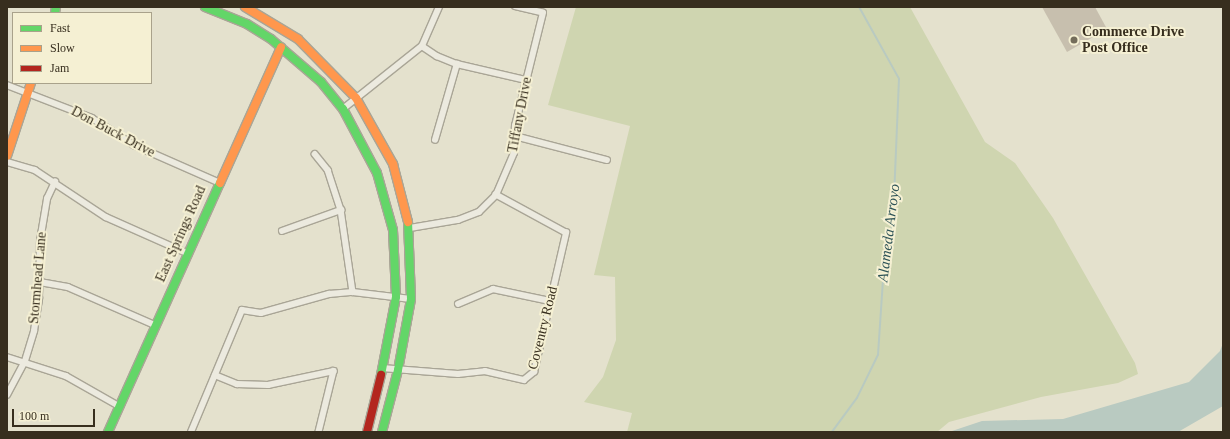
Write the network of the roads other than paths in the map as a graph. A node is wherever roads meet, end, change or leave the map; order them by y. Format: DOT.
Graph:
graph roads {
  1 [pos="205,7"];
  2 [pos="245,7"];
  3 [pos="439,7"];
  4 [pos="516,7"];
  5 [pos="422,46"];
  6 [pos="281,47"];
  7 [pos="457,64"];
  8 [pos="526,80"];
  9 [pos="30,84"];
  10 [pos="7,85"];
  11 [pos="26,93"];
  12 [pos="356,98"];
  13 [pos="343,109"];
  14 [pos="515,136"];
  15 [pos="435,140"];
  16 [pos="315,154"];
  17 [pos="7,156"];
  18 [pos="607,160"];
  19 [pos="7,162"];
  20 [pos="55,182"];
  21 [pos="218,182"];
  22 [pos="496,195"];
  23 [pos="341,210"];
  24 [pos="410,228"];
  25 [pos="282,231"];
  26 [pos="187,253"];
  27 [pos="40,282"];
  28 [pos="353,292"];
  29 [pos="396,297"];
  30 [pos="411,299"];
  31 [pos="550,301"];
  32 [pos="458,304"];
  33 [pos="155,325"];
  34 [pos="7,357"];
  35 [pos="24,361"];
  36 [pos="382,368"];
  37 [pos="398,370"];
  38 [pos="215,375"];
  39 [pos="7,395"];
  40 [pos="119,406"];
  41 [pos="108,432"];
  42 [pos="191,432"];
  43 [pos="320,432"];
  44 [pos="367,432"];
  45 [pos="382,432"];
  1 -- 6 [label="main road"];
  2 -- 12 [label="main road"];
  3 -- 5 [label="street"];
  4 -- 8 [label="street, Tiffany Drive"];
  5 -- 7 [label="street"];
  5 -- 12 [label="street"];
  6 -- 13 [label="main road"];
  6 -- 21 [label="main road, East Springs Road"];
  7 -- 8 [label="street"];
  7 -- 15 [label="street"];
  8 -- 14 [label="street, Tiffany Drive"];
  9 -- 11 [label="main road"];
  10 -- 11 [label="street, Don Buck Drive"];
  11 -- 17 [label="main road"];
  11 -- 21 [label="street, Don Buck Drive"];
  12 -- 13 [label="street"];
  12 -- 24 [label="main road"];
  13 -- 29 [label="main road"];
  14 -- 18 [label="street"];
  14 -- 22 [label="street, Tiffany Drive"];
  16 -- 23 [label="street"];
  19 -- 20 [label="street"];
  20 -- 26 [label="street"];
  20 -- 27 [label="street, Stormhead Lane"];
  21 -- 26 [label="main road, East Springs Road"];
  22 -- 24 [label="street, Tiffany Drive"];
  22 -- 31 [label="street, Coventry Road"];
  23 -- 25 [label="street"];
  23 -- 28 [label="street"];
  24 -- 30 [label="main road"];
  26 -- 33 [label="main road, East Springs Road"];
  27 -- 33 [label="street"];
  27 -- 35 [label="street, Stormhead Lane"];
  28 -- 29 [label="street"];
  28 -- 38 [label="street"];
  29 -- 30 [label="street"];
  29 -- 36 [label="main road"];
  30 -- 37 [label="main road"];
  31 -- 32 [label="street"];
  31 -- 37 [label="street, Coventry Road"];
  33 -- 40 [label="main road, East Springs Road"];
  34 -- 35 [label="street"];
  35 -- 39 [label="street, Stormhead Lane"];
  35 -- 40 [label="street"];
  36 -- 37 [label="street, Coventry Road"];
  36 -- 44 [label="main road"];
  37 -- 45 [label="main road"];
  38 -- 42 [label="street"];
  38 -- 43 [label="street"];
  40 -- 41 [label="main road, East Springs Road"];
}
